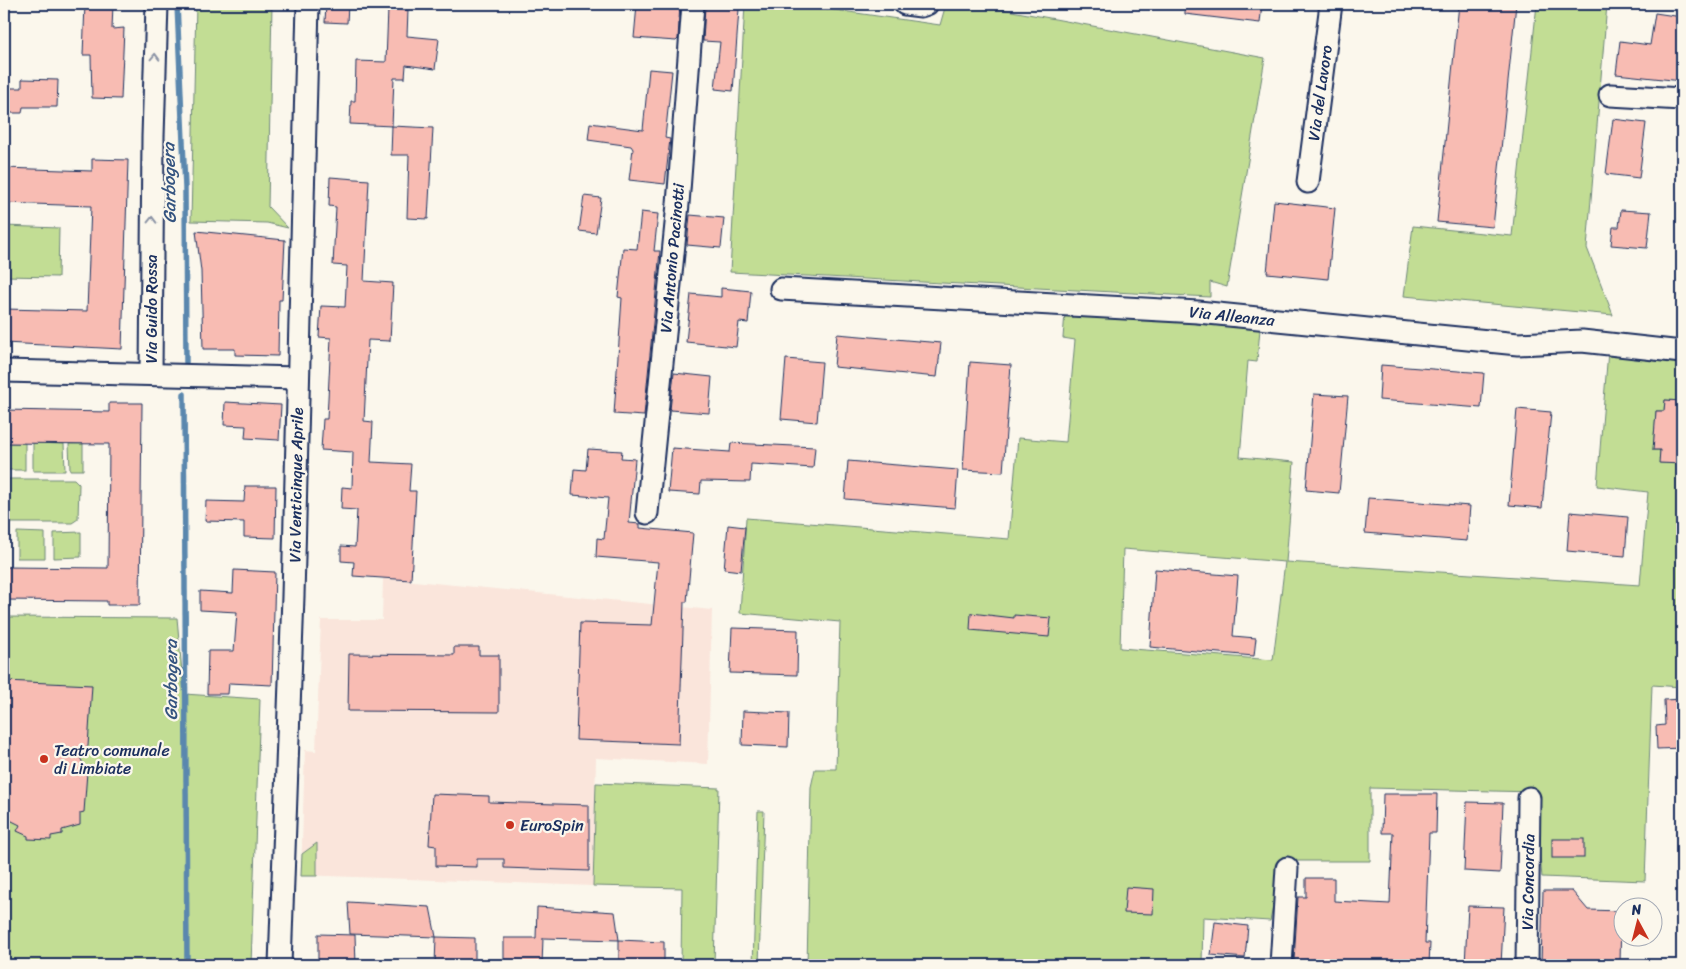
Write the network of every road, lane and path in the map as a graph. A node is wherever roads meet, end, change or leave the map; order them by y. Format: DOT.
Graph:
graph roads {
  1 [pos="157,4"];
  2 [pos="308,4"];
  3 [pos="693,4"];
  4 [pos="905,4"];
  5 [pos="927,4"];
  6 [pos="1331,4"];
  7 [pos="1610,95"];
  8 [pos="1682,99"];
  9 [pos="1308,182"];
  10 [pos="781,289"];
  11 [pos="1682,352"];
  12 [pos="4,371"];
  13 [pos="151,374"];
  14 [pos="298,378"];
  15 [pos="647,513"];
  16 [pos="1529,798"];
  17 [pos="1287,868"];
  18 [pos="280,965"];
  19 [pos="1281,965"];
  20 [pos="1527,965"];
  13 -- 1 [label="street, Via Guido Rossa, one-way"];
  2 -- 14 [label="street, Via Venticinque Aprile"];
  3 -- 15 [label="street, Via Antonio Pacinotti"];
  4 -- 5 [label="street"];
  6 -- 9 [label="street, Via del Lavoro"];
  7 -- 8 [label="street"];
  10 -- 11 [label="street, Via Alleanza"];
  12 -- 13 [label="street"];
  13 -- 14 [label="street"];
  14 -- 18 [label="street, Via Venticinque Aprile"];
  16 -- 20 [label="street, Via Concordia"];
  17 -- 19 [label="street"];
}
